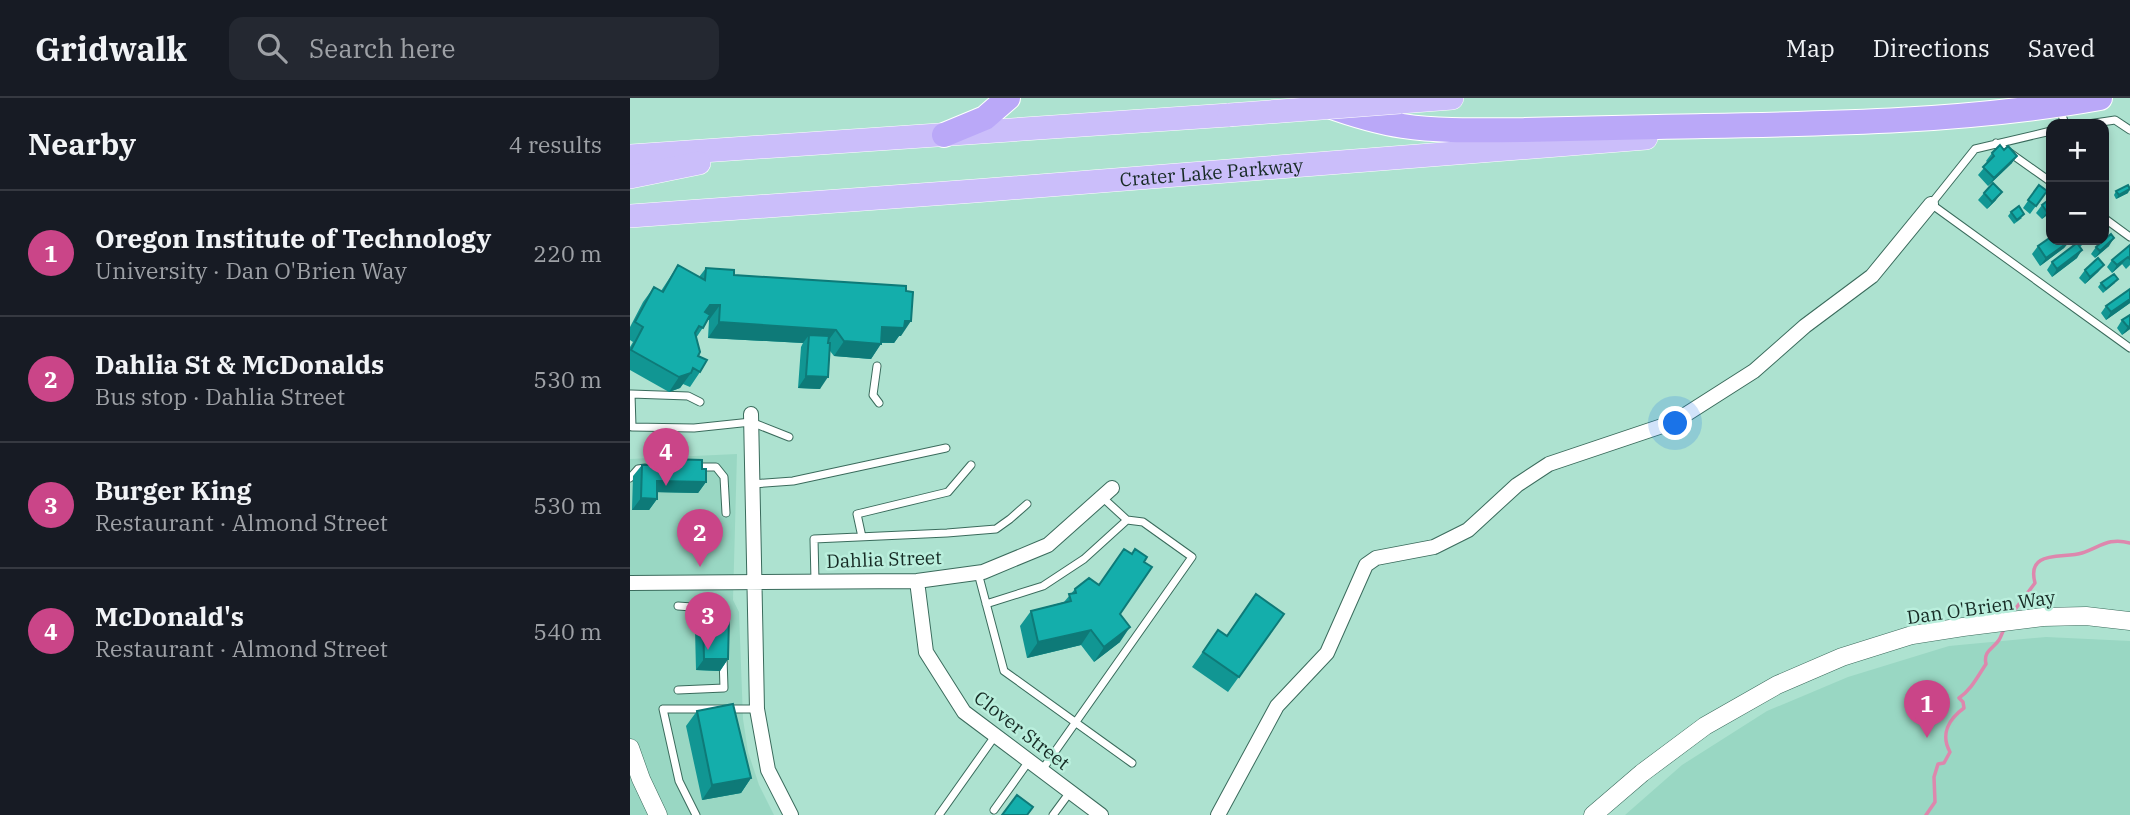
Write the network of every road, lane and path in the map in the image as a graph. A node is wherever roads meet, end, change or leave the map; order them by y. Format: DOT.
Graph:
graph roads {
  1 [pos="1009,98"];
  2 [pos="1306,98"];
  3 [pos="1452,98"];
  4 [pos="2100,98"];
  5 [pos="2060,109"];
  6 [pos="2109,121"];
  7 [pos="1791,125"];
  8 [pos="2130,130"];
  9 [pos="2046,132"];
  10 [pos="944,135"];
  11 [pos="1996,143"];
  12 [pos="745,148"];
  13 [pos="630,156"];
  14 [pos="630,177"];
  15 [pos="2046,178"];
  16 [pos="1931,204"];
  17 [pos="630,216"];
  18 [pos="2109,222"];
  19 [pos="2130,237"];
  20 [pos="2130,348"];
  21 [pos="877,366"];
  22 [pos="700,401"];
  23 [pos="879,403"];
  24 [pos="751,418"];
  25 [pos="789,437"];
  26 [pos="946,448"];
  27 [pos="971,465"];
  28 [pos="654,467"];
  29 [pos="691,467"];
  30 [pos="630,478"];
  31 [pos="751,484"];
  32 [pos="1107,493"];
  33 [pos="1027,504"];
  34 [pos="726,513"];
  35 [pos="1127,520"];
  36 [pos="862,537"];
  37 [pos="978,572"];
  38 [pos="753,581"];
  39 [pos="815,581"];
  40 [pos="917,581"];
  41 [pos="630,583"];
  42 [pos="986,604"];
  43 [pos="678,606"];
  44 [pos="2130,621"];
  45 [pos="723,629"];
  46 [pos="723,653"];
  47 [pos="678,690"];
  48 [pos="757,709"];
  49 [pos="1073,722"];
  50 [pos="995,736"];
  51 [pos="630,748"];
  52 [pos="1029,761"];
  53 [pos="1132,763"];
  54 [pos="1041,770"];
  55 [pos="1070,792"];
  56 [pos="994,810"];
  57 [pos="658,815"];
  58 [pos="696,815"];
  59 [pos="791,815"];
  60 [pos="939,815"];
  61 [pos="1053,815"];
  62 [pos="1101,815"];
  63 [pos="1218,815"];
  64 [pos="1594,815"];
  1 -- 10 [label="highway"];
  2 -- 7 [label="highway"];
  3 -- 10 [label="main road, bridge"];
  4 -- 5 [label="highway"];
  5 -- 7 [label="highway"];
  6 -- 8 [label="lane"];
  7 -- 17 [label="main road, Crater Lake Parkway"];
  9 -- 11 [label="lane"];
  10 -- 12 [label="main road"];
  11 -- 15 [label="lane"];
  11 -- 16 [label="lane"];
  12 -- 13 [label="main road"];
  12 -- 14 [label="main road"];
  16 -- 20 [label="lane"];
  16 -- 63 [label="street"];
  18 -- 19 [label="lane"];
  21 -- 23 [label="lane"];
  22 -- 24 [label="lane"];
  24 -- 25 [label="lane"];
  24 -- 31 [label="street"];
  26 -- 31 [label="lane"];
  27 -- 36 [label="lane"];
  28 -- 30 [label="lane"];
  29 -- 34 [label="lane"];
  31 -- 38 [label="street"];
  32 -- 35 [label="lane"];
  32 -- 37 [label="street, Dahlia Street"];
  33 -- 36 [label="lane"];
  35 -- 42 [label="lane"];
  35 -- 49 [label="lane"];
  36 -- 39 [label="lane"];
  37 -- 40 [label="street, Dahlia Street"];
  37 -- 42 [label="lane"];
  38 -- 39 [label="street, Dahlia Street"];
  38 -- 41 [label="street, Dahlia Street"];
  38 -- 48 [label="street"];
  39 -- 40 [label="street, Dahlia Street"];
  40 -- 50 [label="street, Clover Street"];
  42 -- 49 [label="lane"];
  43 -- 45 [label="lane"];
  44 -- 64 [label="street, Dan O'Brien Way"];
  46 -- 47 [label="lane"];
  48 -- 58 [label="lane"];
  48 -- 59 [label="street"];
  49 -- 53 [label="lane"];
  49 -- 54 [label="lane"];
  50 -- 52 [label="street, Clover Street"];
  50 -- 60 [label="lane"];
  51 -- 57 [label="street"];
  52 -- 54 [label="street, Clover Street"];
  52 -- 56 [label="lane"];
  54 -- 55 [label="street, Clover Street"];
  55 -- 61 [label="lane"];
  55 -- 62 [label="street, Clover Street"];
}
